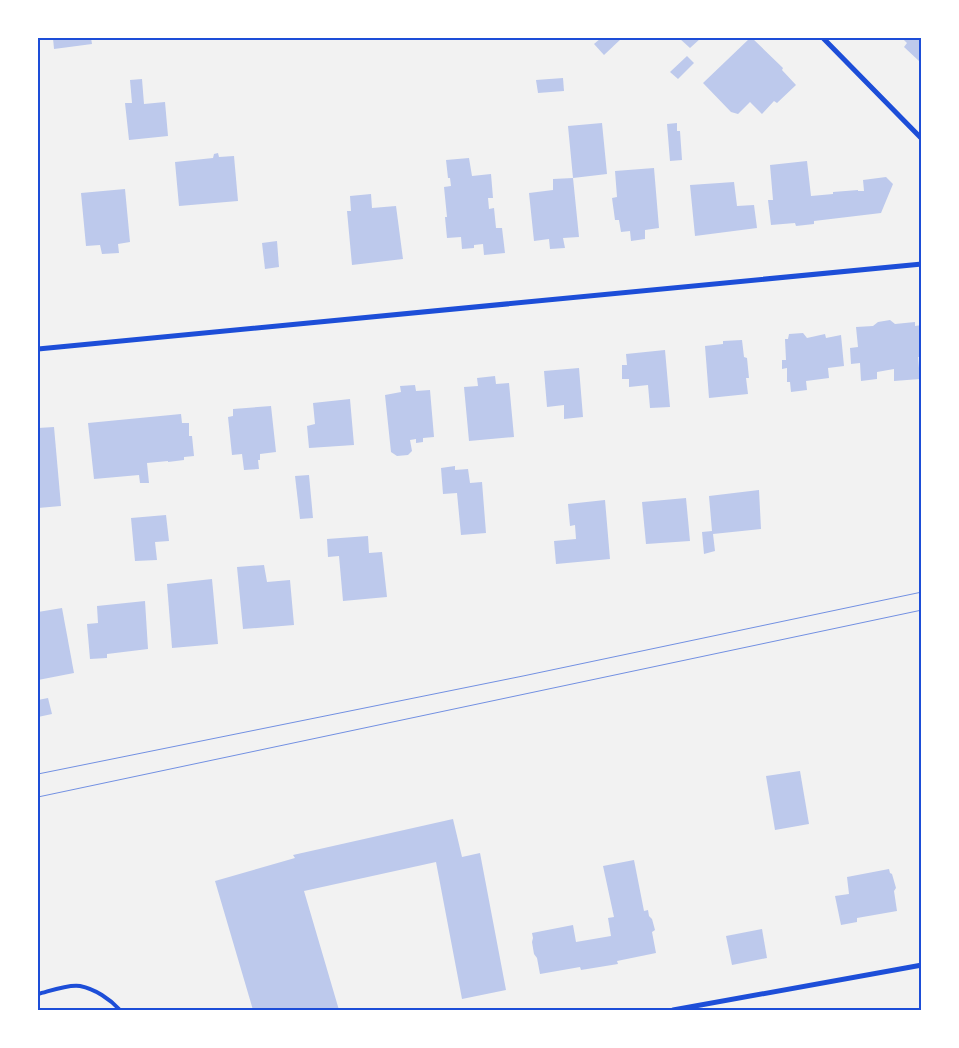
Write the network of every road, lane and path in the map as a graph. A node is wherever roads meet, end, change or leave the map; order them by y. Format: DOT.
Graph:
graph roads {
  1 [pos="822,38"];
  2 [pos="922,139"];
  3 [pos="922,264"];
  4 [pos="38,349"];
  5 [pos="922,964"];
  6 [pos="38,994"];
  7 [pos="120,1010"];
  8 [pos="673,1010"];
  1 -- 2 [label="street"];
  3 -- 4 [label="street"];
  5 -- 8 [label="street"];
  6 -- 7 [label="lane"];
}
